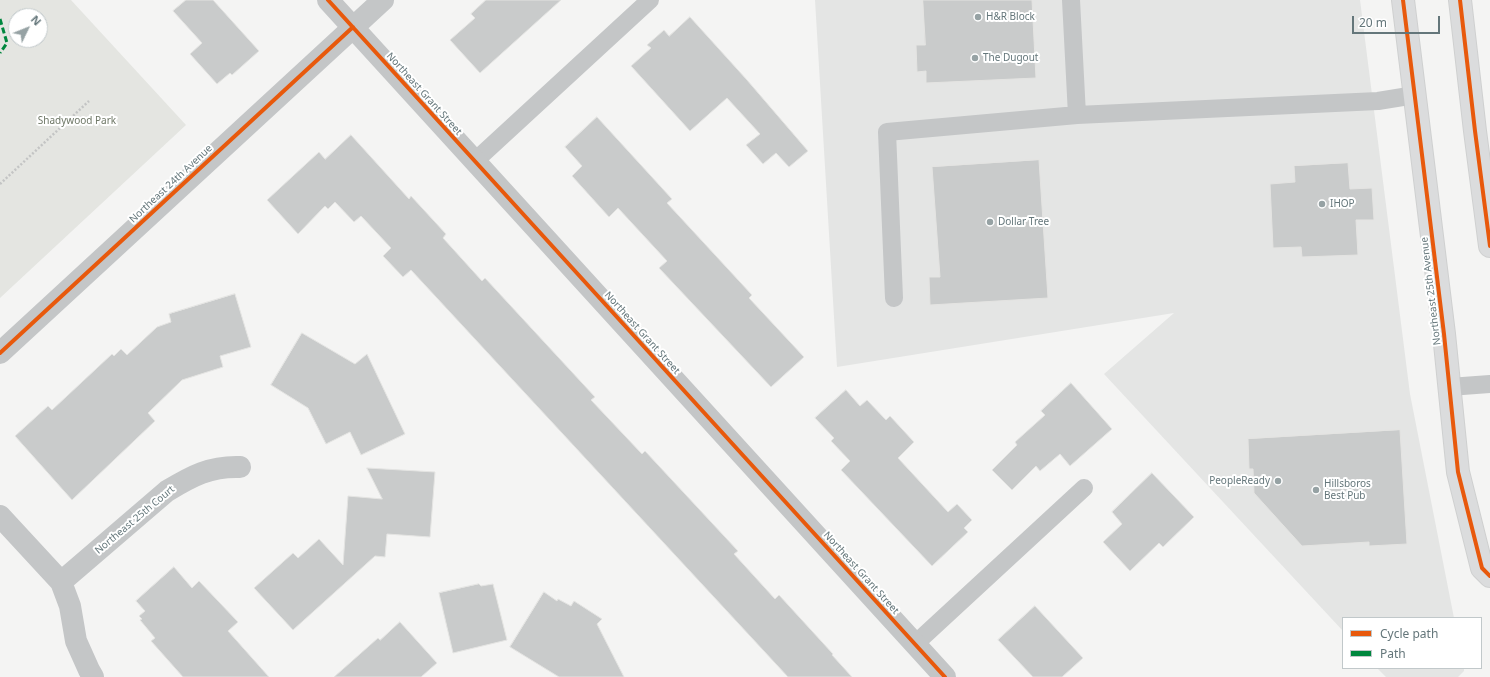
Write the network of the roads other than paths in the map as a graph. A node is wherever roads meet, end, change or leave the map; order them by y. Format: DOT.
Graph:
graph roads {
  1 [pos="328,0"];
  2 [pos="384,0"];
  3 [pos="650,0"];
  4 [pos="1071,0"];
  5 [pos="1402,0"];
  6 [pos="1460,0"];
  7 [pos="353,27"];
  8 [pos="1415,95"];
  9 [pos="1077,115"];
  10 [pos="474,161"];
  11 [pos="1490,246"];
  12 [pos="894,298"];
  13 [pos="0,353"];
  14 [pos="1490,384"];
  15 [pos="1449,387"];
  16 [pos="240,467"];
  17 [pos="1084,488"];
  18 [pos="0,516"];
  19 [pos="1490,576"];
  20 [pos="61,582"];
  21 [pos="915,644"];
  22 [pos="93,677"];
  23 [pos="945,677"];
  1 -- 7 [label="street, Northeast Grant Street"];
  2 -- 7 [label="street, Northeast 24th Avenue"];
  3 -- 10 [label="lane"];
  4 -- 9 [label="lane"];
  5 -- 8 [label="main road, Northeast 25th Avenue"];
  6 -- 11 [label="main road"];
  7 -- 10 [label="street, Northeast Grant Street"];
  7 -- 13 [label="street, Northeast 24th Avenue"];
  8 -- 9 [label="lane"];
  8 -- 15 [label="main road, Northeast 25th Avenue"];
  9 -- 12 [label="lane"];
  10 -- 21 [label="street, Northeast Grant Street"];
  14 -- 15 [label="lane"];
  15 -- 19 [label="main road, Northeast 25th Avenue"];
  16 -- 20 [label="street, Northeast 25th Court"];
  17 -- 21 [label="lane"];
  18 -- 20 [label="street"];
  20 -- 22 [label="street"];
  21 -- 23 [label="street, Northeast Grant Street"];
}
